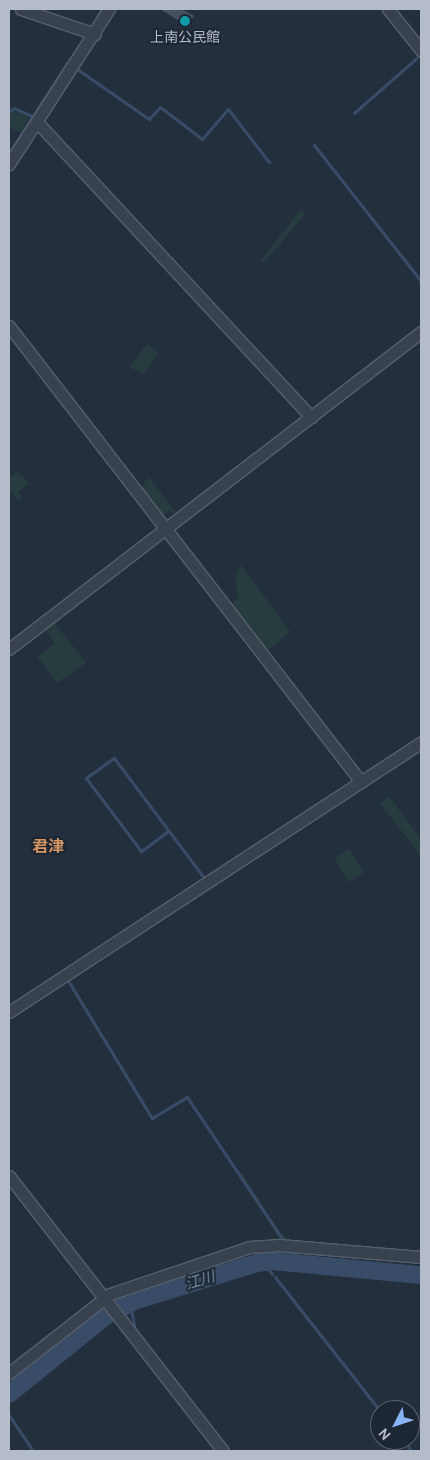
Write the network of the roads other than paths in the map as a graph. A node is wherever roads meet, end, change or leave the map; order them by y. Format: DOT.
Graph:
graph roads {
  1 [pos="21,9"];
  2 [pos="109,9"];
  3 [pos="388,9"];
  4 [pos="95,34"];
  5 [pos="421,50"];
  6 [pos="37,122"];
  7 [pos="9,164"];
  8 [pos="9,326"];
  9 [pos="421,332"];
  10 [pos="309,414"];
  11 [pos="165,525"];
  12 [pos="9,649"];
  13 [pos="421,742"];
  14 [pos="359,779"];
  15 [pos="9,1012"];
  16 [pos="9,1176"];
  17 [pos="421,1257"];
  18 [pos="106,1300"];
  19 [pos="9,1373"];
  20 [pos="223,1451"];
  1 -- 4 [label="street"];
  2 -- 4 [label="street"];
  3 -- 5 [label="street"];
  4 -- 6 [label="street"];
  6 -- 7 [label="street"];
  6 -- 10 [label="street"];
  8 -- 11 [label="street"];
  9 -- 10 [label="street"];
  10 -- 11 [label="street"];
  11 -- 12 [label="street"];
  11 -- 14 [label="street"];
  13 -- 14 [label="street"];
  14 -- 15 [label="street"];
  16 -- 18 [label="street"];
  17 -- 18 [label="street"];
  18 -- 19 [label="street"];
  18 -- 20 [label="street"];
}
